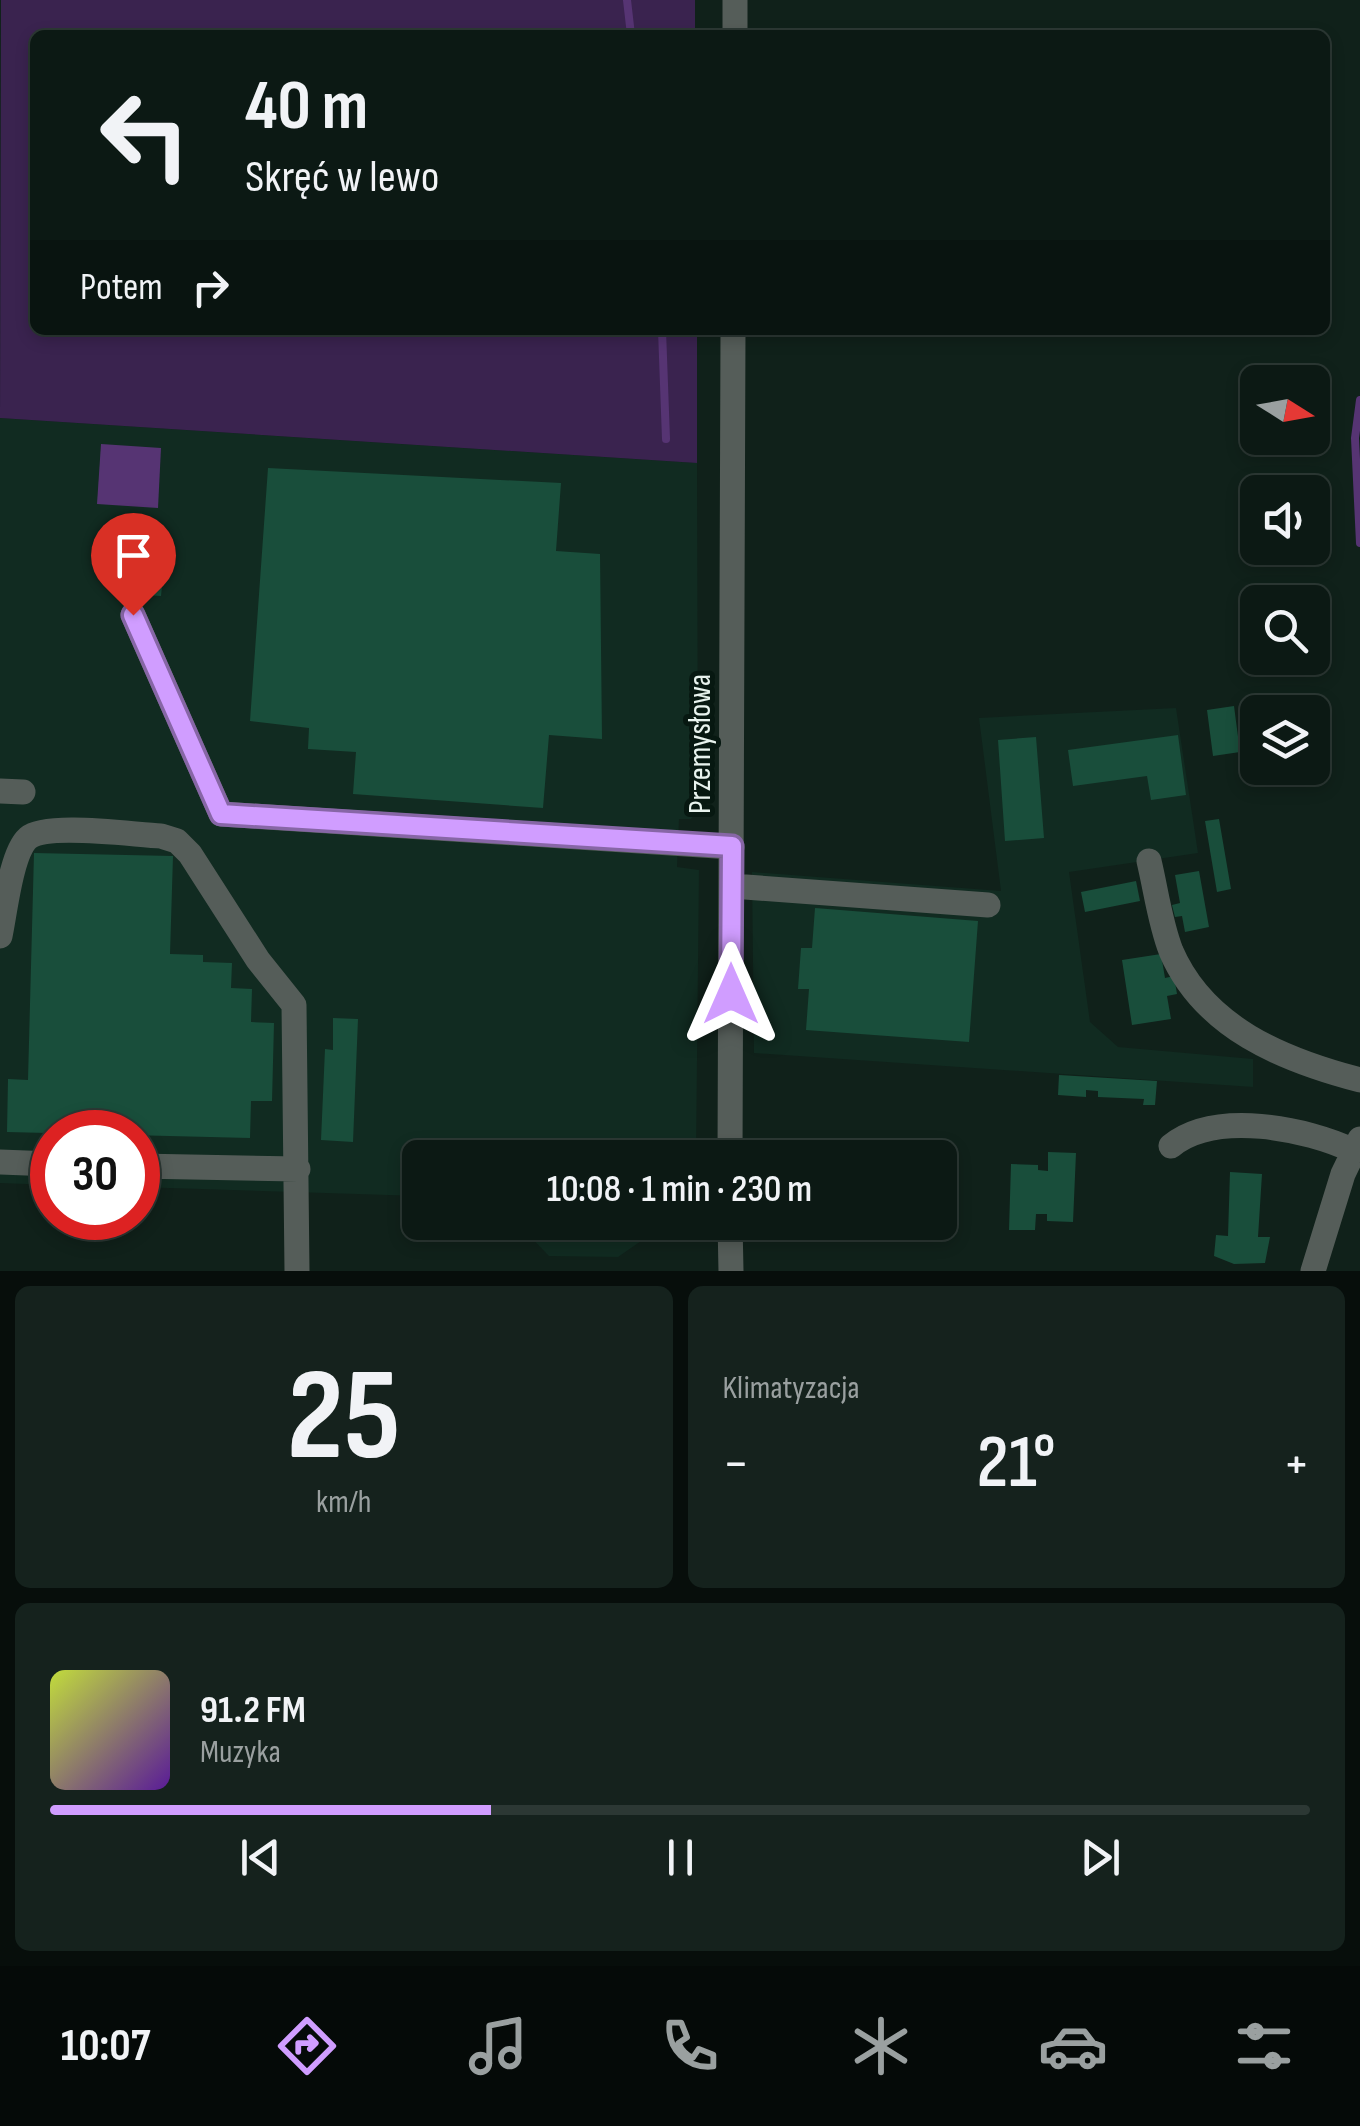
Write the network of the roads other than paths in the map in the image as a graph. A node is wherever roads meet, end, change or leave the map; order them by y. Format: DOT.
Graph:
graph roads {
  1 [pos="735,0"];
  2 [pos="734,30"];
  3 [pos="734,335"];
  4 [pos="133,615"];
  5 [pos="732,846"];
  6 [pos="1149,861"];
  7 [pos="732,886"];
  8 [pos="988,905"];
  9 [pos="0,936"];
  10 [pos="1360,1080"];
  11 [pos="730,1140"];
  12 [pos="1357,1145"];
  13 [pos="1171,1146"];
  14 [pos="0,1162"];
  15 [pos="30,1163"];
  16 [pos="160,1166"];
  17 [pos="298,1169"];
  18 [pos="730,1240"];
  19 [pos="298,1271"];
  20 [pos="730,1271"];
  21 [pos="1313,1271"];
  1 -- 2 [label="street"];
  3 -- 5 [label="street, Przemysłowa"];
  4 -- 5 [label="street"];
  5 -- 7 [label="street, Przemysłowa"];
  6 -- 10 [label="street"];
  7 -- 8 [label="street"];
  7 -- 11 [label="street, Przemysłowa"];
  9 -- 17 [label="street"];
  12 -- 13 [label="street"];
  12 -- 21 [label="street"];
  14 -- 15 [label="street"];
  16 -- 17 [label="street"];
  17 -- 19 [label="street"];
  18 -- 20 [label="street"];
}
